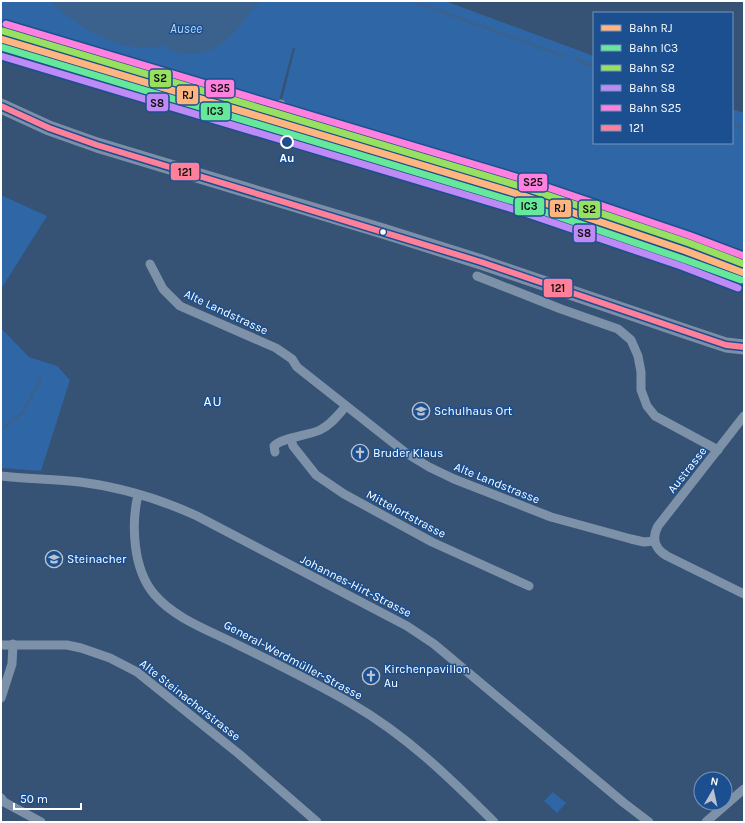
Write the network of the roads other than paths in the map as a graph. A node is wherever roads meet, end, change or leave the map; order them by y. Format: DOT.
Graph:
graph roads {
  1 [pos="281,104"];
  2 [pos="1,106"];
  3 [pos="744,262"];
  4 [pos="150,264"];
  5 [pos="477,276"];
  6 [pos="726,345"];
  7 [pos="744,348"];
  8 [pos="744,354"];
  9 [pos="346,406"];
  10 [pos="744,416"];
  11 [pos="741,428"];
  12 [pos="291,439"];
  13 [pos="718,450"];
  14 [pos="275,452"];
  15 [pos="1,476"];
  16 [pos="138,495"];
  17 [pos="654,541"];
  18 [pos="529,586"];
  19 [pos="744,594"];
  20 [pos="13,644"];
  21 [pos="1,645"];
  22 [pos="1,698"];
  23 [pos="744,790"];
  24 [pos="1,798"];
  25 [pos="41,822"];
  26 [pos="317,822"];
  27 [pos="494,822"];
  28 [pos="649,822"];
  29 [pos="706,822"];
  1 -- 3 [label="street"];
  2 -- 6 [label="main road"];
  4 -- 9 [label="street, Alte Landstrasse"];
  5 -- 13 [label="street"];
  6 -- 7 [label="main road"];
  6 -- 8 [label="main road"];
  9 -- 12 [label="street"];
  9 -- 17 [label="street, Alte Landstrasse"];
  10 -- 11 [label="street, Austrasse"];
  11 -- 13 [label="street, Austrasse"];
  12 -- 14 [label="street"];
  12 -- 18 [label="street, Mittelortstrasse"];
  13 -- 17 [label="street, Austrasse"];
  15 -- 16 [label="street, Johannes-Hirt-Strasse"];
  16 -- 27 [label="street, General-Werdmüller-Strasse"];
  16 -- 28 [label="street, Johannes-Hirt-Strasse"];
  17 -- 19 [label="street"];
  20 -- 21 [label="street, Alte Steinacherstrasse"];
  20 -- 22 [label="street"];
  20 -- 26 [label="street, Alte Steinacherstrasse"];
  23 -- 29 [label="street"];
  24 -- 25 [label="street"];
}
